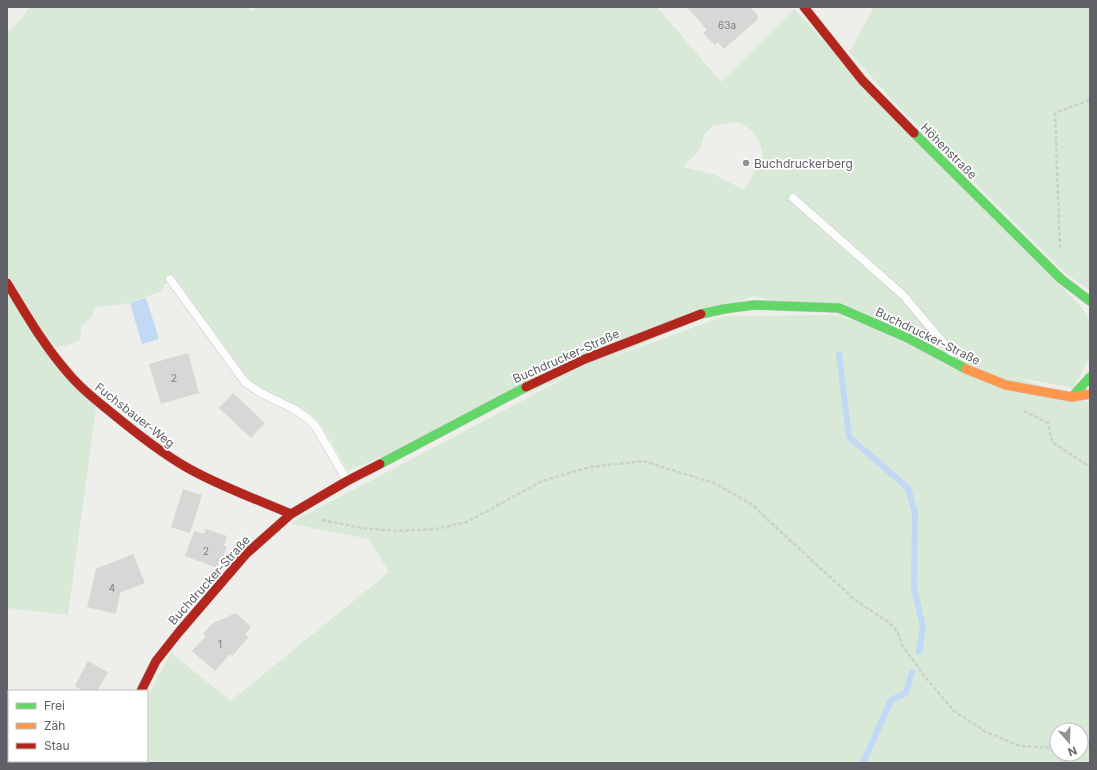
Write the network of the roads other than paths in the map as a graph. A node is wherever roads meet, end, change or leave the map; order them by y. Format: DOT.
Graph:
graph roads {
  1 [pos="804,7"];
  2 [pos="793,198"];
  3 [pos="170,279"];
  4 [pos="7,283"];
  5 [pos="1090,301"];
  6 [pos="964,368"];
  7 [pos="1090,377"];
  8 [pos="1090,394"];
  9 [pos="1072,397"];
  10 [pos="347,481"];
  11 [pos="291,514"];
  12 [pos="141,690"];
  1 -- 5 [label="street, Höhenstraße"];
  2 -- 6 [label="lane"];
  3 -- 10 [label="lane"];
  4 -- 11 [label="street, Fuchsbauer-Weg"];
  6 -- 9 [label="street, Buchdrucker-Straße"];
  6 -- 10 [label="street, Buchdrucker-Straße"];
  7 -- 9 [label="street"];
  8 -- 9 [label="street, Buchdrucker-Straße"];
  10 -- 11 [label="street, Buchdrucker-Straße"];
  11 -- 12 [label="street, Buchdrucker-Straße"];
}
